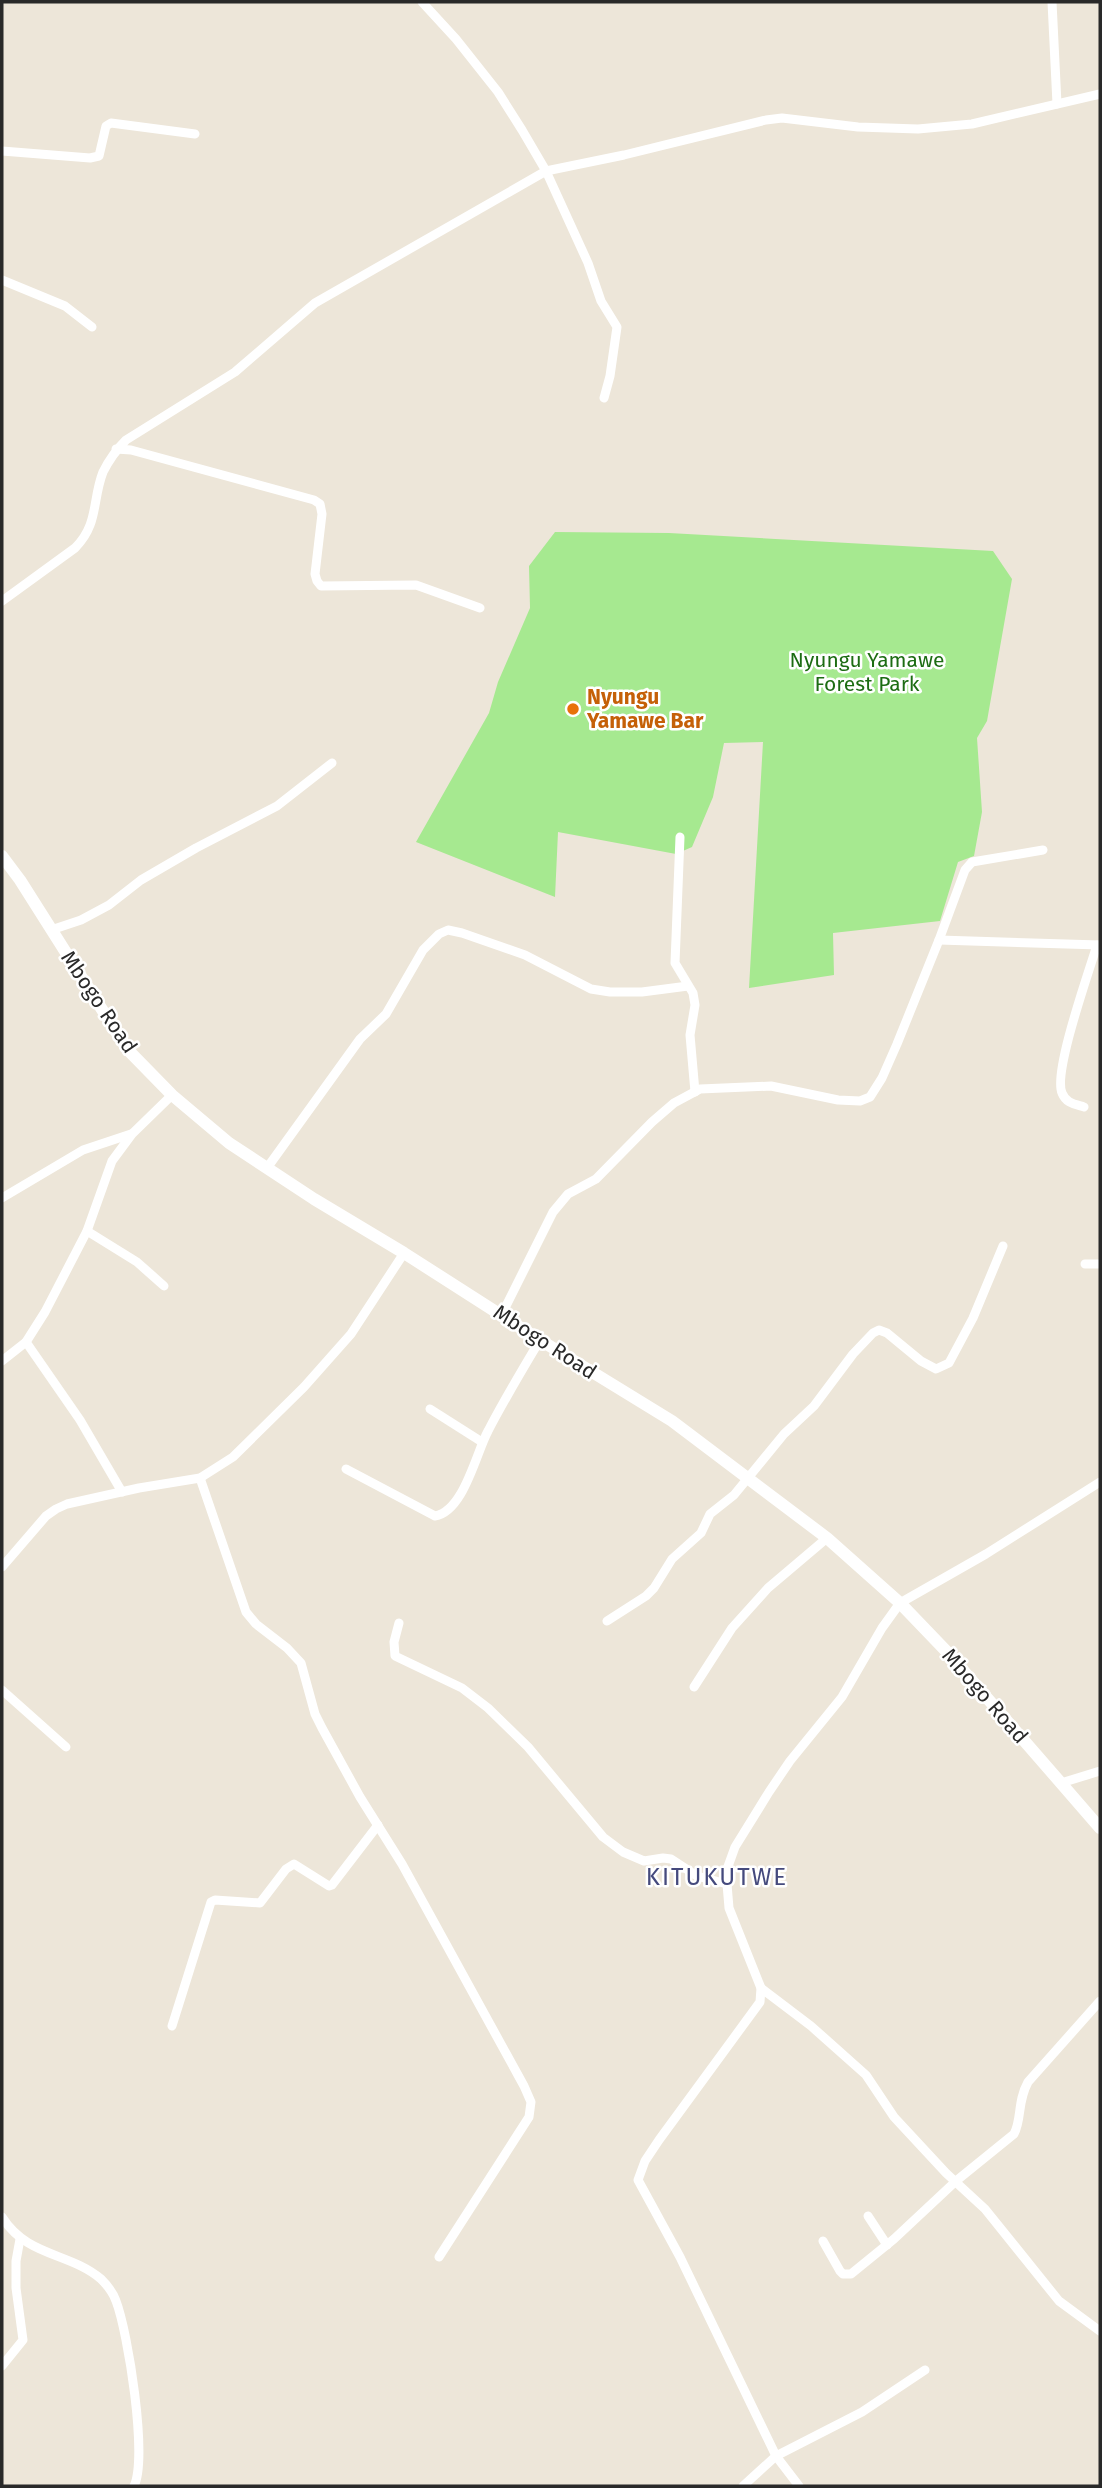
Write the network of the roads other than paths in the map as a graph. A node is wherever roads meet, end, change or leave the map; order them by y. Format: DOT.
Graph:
graph roads {
  1 [pos="422,2"];
  2 [pos="1052,2"];
  3 [pos="1100,94"];
  4 [pos="1057,104"];
  5 [pos="195,134"];
  6 [pos="2,152"];
  7 [pos="546,171"];
  8 [pos="2,280"];
  9 [pos="92,327"];
  10 [pos="604,398"];
  11 [pos="116,449"];
  12 [pos="2,601"];
  13 [pos="480,608"];
  14 [pos="332,763"];
  15 [pos="680,837"];
  16 [pos="1043,850"];
  17 [pos="2,856"];
  18 [pos="51,930"];
  19 [pos="939,940"];
  20 [pos="1098,945"];
  21 [pos="688,986"];
  22 [pos="695,1091"];
  23 [pos="172,1095"];
  24 [pos="1084,1107"];
  25 [pos="132,1134"];
  26 [pos="267,1168"];
  27 [pos="2,1198"];
  28 [pos="87,1231"];
  29 [pos="1003,1246"];
  30 [pos="404,1253"];
  31 [pos="1085,1264"];
  32 [pos="1100,1264"];
  33 [pos="164,1286"];
  34 [pos="502,1314"];
  35 [pos="540,1340"];
  36 [pos="26,1342"];
  37 [pos="2,1361"];
  38 [pos="430,1409"];
  39 [pos="482,1442"];
  40 [pos="346,1469"];
  41 [pos="748,1477"];
  42 [pos="200,1478"];
  43 [pos="1100,1482"];
  44 [pos="122,1492"];
  45 [pos="827,1538"];
  46 [pos="2,1567"];
  47 [pos="900,1603"];
  48 [pos="607,1621"];
  49 [pos="399,1623"];
  50 [pos="694,1687"];
  51 [pos="2,1690"];
  52 [pos="66,1747"];
  53 [pos="1100,1771"];
  54 [pos="1061,1783"];
  55 [pos="378,1825"];
  56 [pos="1100,1828"];
  57 [pos="727,1884"];
  58 [pos="761,1988"];
  59 [pos="1100,2001"];
  60 [pos="172,2026"];
  61 [pos="956,2181"];
  62 [pos="868,2216"];
  63 [pos="2,2217"];
  64 [pos="20,2239"];
  65 [pos="823,2241"];
  66 [pos="887,2245"];
  67 [pos="439,2257"];
  68 [pos="1100,2331"];
  69 [pos="2,2366"];
  70 [pos="925,2370"];
  71 [pos="776,2456"];
  72 [pos="134,2486"];
  73 [pos="743,2486"];
  74 [pos="799,2486"];
  1 -- 7 [label="street"];
  2 -- 4 [label="street"];
  3 -- 4 [label="street"];
  4 -- 7 [label="street"];
  5 -- 6 [label="street"];
  7 -- 10 [label="street"];
  7 -- 11 [label="street"];
  8 -- 9 [label="street"];
  11 -- 12 [label="street"];
  11 -- 13 [label="street"];
  14 -- 18 [label="street"];
  15 -- 21 [label="street"];
  16 -- 19 [label="street"];
  17 -- 18 [label="main road, Mbogo Road"];
  18 -- 23 [label="main road, Mbogo Road"];
  19 -- 20 [label="street"];
  19 -- 22 [label="street"];
  20 -- 24 [label="street"];
  21 -- 22 [label="street"];
  21 -- 26 [label="street"];
  22 -- 34 [label="street"];
  23 -- 25 [label="street"];
  23 -- 26 [label="main road, Mbogo Road"];
  25 -- 27 [label="street"];
  25 -- 28 [label="street"];
  26 -- 30 [label="main road, Mbogo Road"];
  28 -- 33 [label="street"];
  28 -- 36 [label="street"];
  29 -- 41 [label="street"];
  30 -- 34 [label="main road, Mbogo Road"];
  30 -- 42 [label="street"];
  31 -- 32 [label="street"];
  34 -- 35 [label="main road, Mbogo Road"];
  35 -- 39 [label="street"];
  35 -- 41 [label="main road, Mbogo Road"];
  36 -- 37 [label="street"];
  36 -- 44 [label="street"];
  38 -- 39 [label="street"];
  39 -- 40 [label="street"];
  41 -- 45 [label="main road, Mbogo Road"];
  41 -- 48 [label="street"];
  42 -- 44 [label="street"];
  42 -- 55 [label="street"];
  43 -- 47 [label="street"];
  44 -- 46 [label="street"];
  45 -- 47 [label="main road, Mbogo Road"];
  45 -- 50 [label="street"];
  47 -- 54 [label="main road, Mbogo Road"];
  47 -- 57 [label="street"];
  49 -- 57 [label="street"];
  51 -- 52 [label="street"];
  53 -- 54 [label="street"];
  54 -- 56 [label="main road, Mbogo Road"];
  55 -- 60 [label="street"];
  55 -- 67 [label="street"];
  57 -- 58 [label="street"];
  58 -- 61 [label="street"];
  58 -- 71 [label="street"];
  59 -- 61 [label="street"];
  61 -- 66 [label="street"];
  61 -- 68 [label="street"];
  62 -- 66 [label="street"];
  63 -- 64 [label="street"];
  64 -- 69 [label="street"];
  64 -- 72 [label="street"];
  65 -- 66 [label="street"];
  70 -- 71 [label="street"];
  71 -- 73 [label="street"];
  71 -- 74 [label="street"];
}
